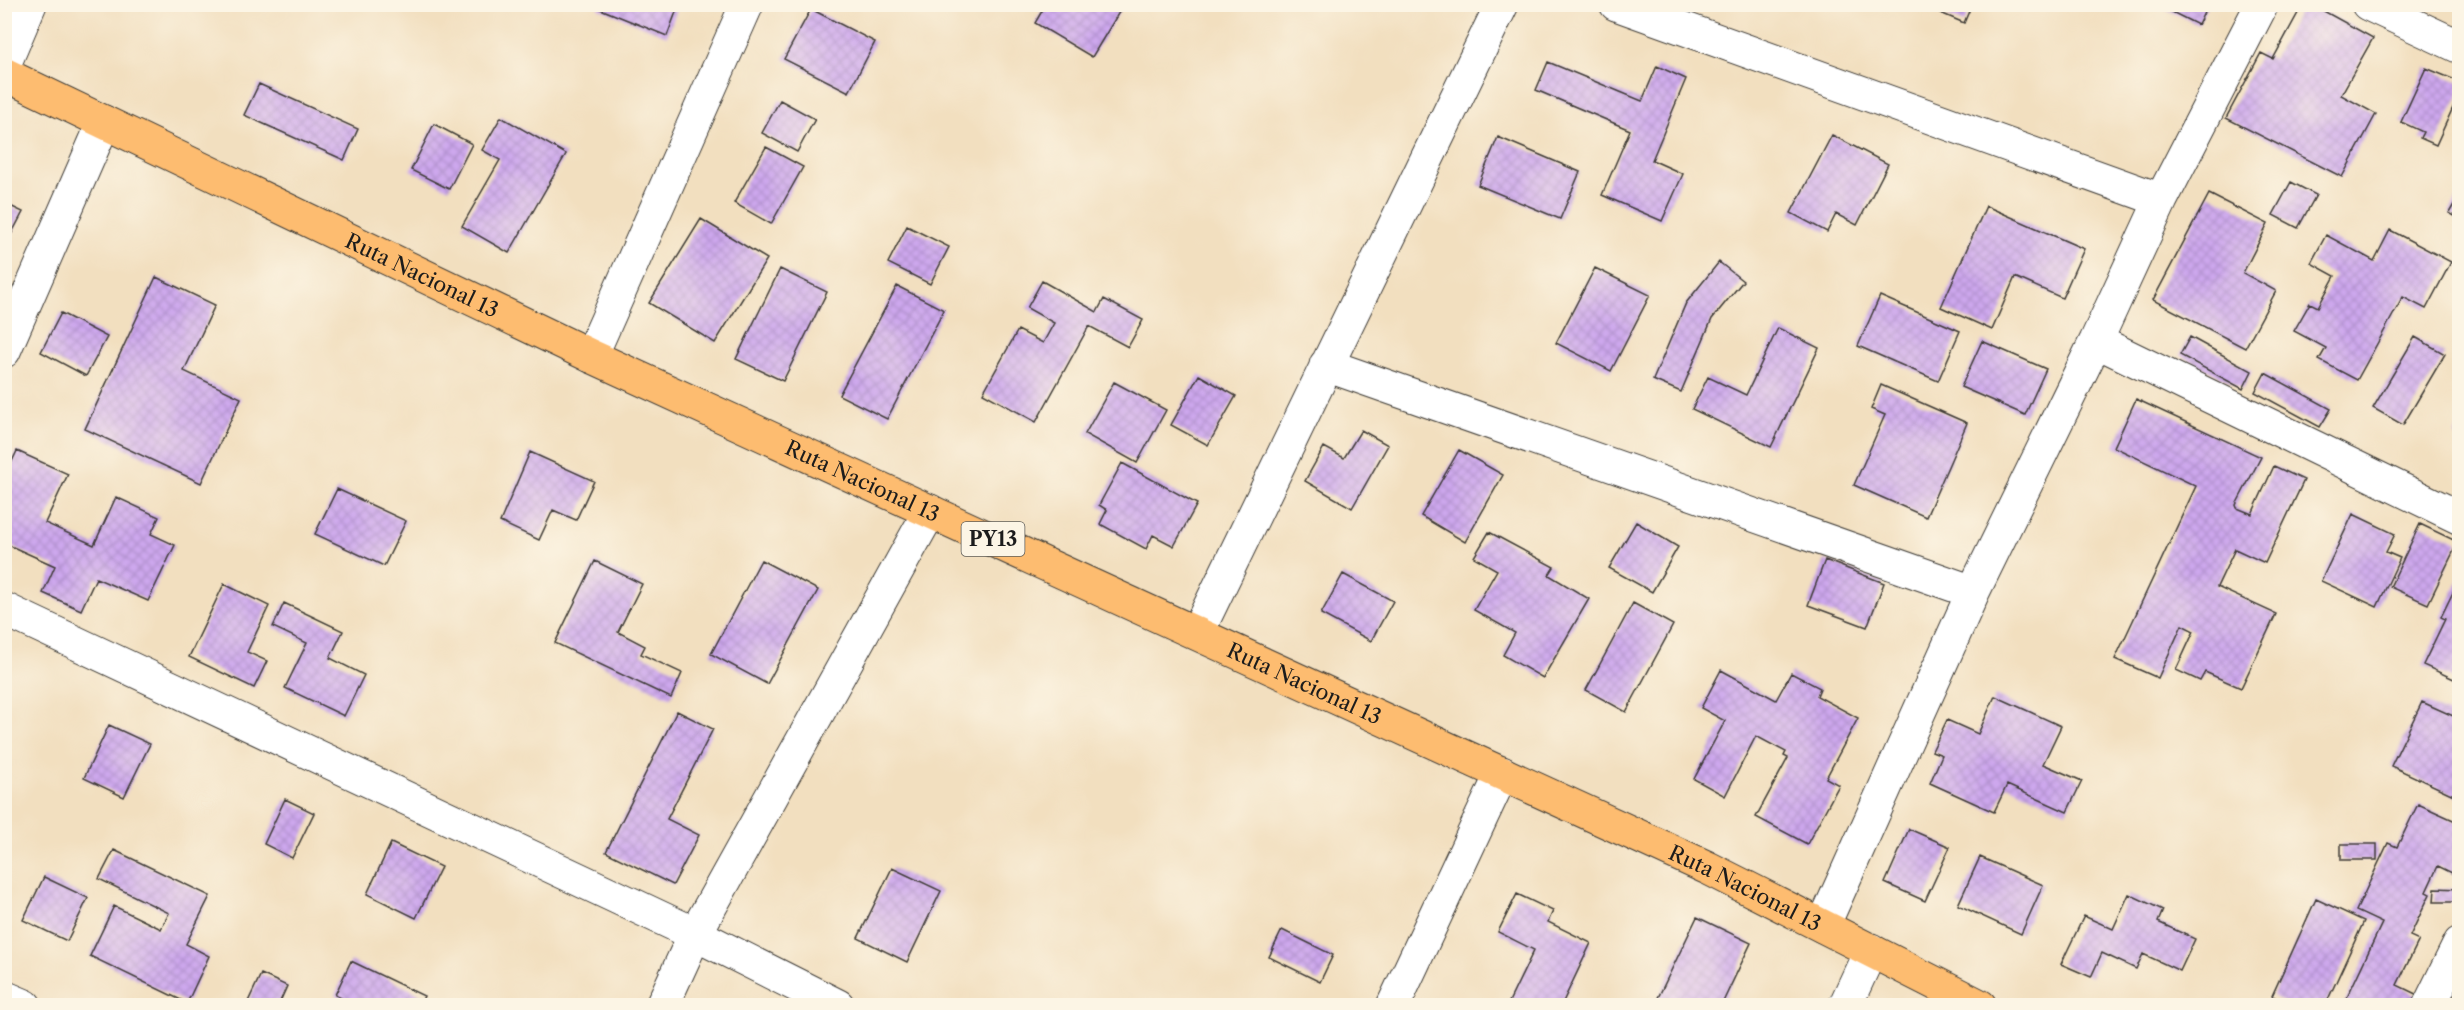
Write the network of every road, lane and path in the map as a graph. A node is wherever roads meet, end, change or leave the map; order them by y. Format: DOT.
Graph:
graph roads {
  1 [pos="30,4"];
  2 [pos="747,4"];
  3 [pos="1502,4"];
  4 [pos="1616,4"];
  5 [pos="2262,4"];
  6 [pos="2368,4"];
  7 [pos="2460,47"];
  8 [pos="4,65"];
  9 [pos="4,74"];
  10 [pos="104,122"];
  11 [pos="2161,200"];
  12 [pos="2096,341"];
  13 [pos="4,351"];
  14 [pos="591,356"];
  15 [pos="1326,365"];
  16 [pos="930,511"];
  17 [pos="2460,518"];
  18 [pos="1973,592"];
  19 [pos="4,609"];
  20 [pos="1197,633"];
  21 [pos="1502,773"];
  22 [pos="1823,926"];
  23 [pos="695,933"];
  24 [pos="2460,943"];
  25 [pos="1871,950"];
  26 [pos="4,997"];
  27 [pos="24,1005"];
  28 [pos="662,1005"];
  29 [pos="838,1005"];
  30 [pos="1393,1005"];
  31 [pos="1845,1005"];
  32 [pos="1980,1005"];
  33 [pos="2429,1005"];
  1 -- 8 [label="street"];
  2 -- 14 [label="street"];
  3 -- 15 [label="street"];
  4 -- 11 [label="street"];
  5 -- 11 [label="street"];
  6 -- 7 [label="street"];
  9 -- 10 [label="highway, Ruta Nacional 13 / PY13"];
  10 -- 13 [label="street"];
  10 -- 14 [label="highway, Ruta Nacional 13 / PY13"];
  11 -- 12 [label="street"];
  12 -- 17 [label="street"];
  12 -- 18 [label="street"];
  14 -- 16 [label="highway, Ruta Nacional 13 / PY13"];
  15 -- 18 [label="street"];
  15 -- 20 [label="street"];
  16 -- 20 [label="highway, Ruta Nacional 13 / PY13"];
  16 -- 23 [label="street"];
  18 -- 22 [label="street"];
  19 -- 23 [label="street"];
  20 -- 21 [label="highway, Ruta Nacional 13 / PY13"];
  21 -- 22 [label="highway, Ruta Nacional 13 / PY13"];
  21 -- 30 [label="street"];
  22 -- 25 [label="highway, Ruta Nacional 13 / PY13"];
  23 -- 28 [label="street"];
  23 -- 29 [label="street"];
  24 -- 33 [label="street"];
  25 -- 31 [label="street"];
  25 -- 32 [label="highway, Ruta Nacional 13 / PY13"];
  26 -- 27 [label="street"];
}
